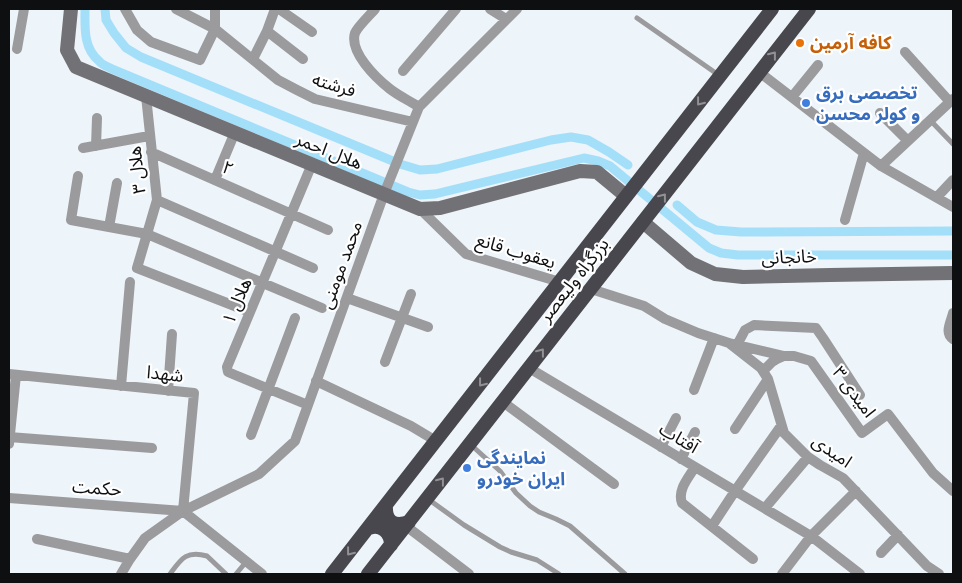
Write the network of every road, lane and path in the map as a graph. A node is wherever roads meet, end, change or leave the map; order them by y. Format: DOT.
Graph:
graph roads {
  1 [pos="24,9"];
  2 [pos="125,9"];
  3 [pos="176,9"];
  4 [pos="216,9"];
  5 [pos="277,9"];
  6 [pos="375,9"];
  7 [pos="456,9"];
  8 [pos="490,9"];
  9 [pos="517,9"];
  10 [pos="772,9"];
  11 [pos="809,9"];
  12 [pos="68,10"];
  13 [pos="637,18"];
  14 [pos="506,19"];
  15 [pos="215,29"];
  16 [pos="267,31"];
  17 [pos="312,32"];
  18 [pos="17,48"];
  19 [pos="905,52"];
  20 [pos="253,59"];
  21 [pos="303,59"];
  22 [pos="818,65"];
  23 [pos="404,71"];
  24 [pos="760,72"];
  25 [pos="720,76"];
  26 [pos="146,96"];
  27 [pos="792,97"];
  28 [pos="952,100"];
  29 [pos="420,108"];
  30 [pos="880,113"];
  31 [pos="97,118"];
  32 [pos="930,120"];
  33 [pos="413,122"];
  34 [pos="235,132"];
  35 [pos="149,136"];
  36 [pos="908,141"];
  37 [pos="953,144"];
  38 [pos="96,146"];
  39 [pos="83,148"];
  40 [pos="151,152"];
  41 [pos="864,153"];
  42 [pos="312,164"];
  43 [pos="882,166"];
  44 [pos="78,176"];
  45 [pos="215,180"];
  46 [pos="953,180"];
  47 [pos="117,183"];
  48 [pos="385,191"];
  49 [pos="626,196"];
  50 [pos="937,197"];
  51 [pos="156,200"];
  52 [pos="953,207"];
  53 [pos="420,209"];
  54 [pos="292,214"];
  55 [pos="845,220"];
  56 [pos="643,222"];
  57 [pos="109,227"];
  58 [pos="328,230"];
  59 [pos="147,234"];
  60 [pos="276,252"];
  61 [pos="313,268"];
  62 [pos="953,274"];
  63 [pos="130,282"];
  64 [pos="262,282"];
  65 [pos="560,282"];
  66 [pos="591,289"];
  67 [pos="412,294"];
  68 [pos="347,298"];
  69 [pos="322,308"];
  70 [pos="250,312"];
  71 [pos="953,313"];
  72 [pos="295,318"];
  73 [pos="402,319"];
  74 [pos="428,327"];
  75 [pos="172,334"];
  76 [pos="714,338"];
  77 [pos="953,340"];
  78 [pos="733,344"];
  79 [pos="784,356"];
  80 [pos="385,362"];
  81 [pos="529,368"];
  82 [pos="13,375"];
  83 [pos="766,375"];
  84 [pos="316,381"];
  85 [pos="121,386"];
  86 [pos="268,389"];
  87 [pos="694,390"];
  88 [pos="168,391"];
  89 [pos="860,395"];
  90 [pos="503,402"];
  91 [pos="308,405"];
  92 [pos="676,418"];
  93 [pos="781,426"];
  94 [pos="734,429"];
  95 [pos="695,432"];
  96 [pos="251,435"];
  97 [pos="9,439"];
  98 [pos="436,441"];
  99 [pos="470,444"];
  100 [pos="661,447"];
  101 [pos="152,448"];
  102 [pos="808,457"];
  103 [pos="681,459"];
  104 [pos="694,466"];
  105 [pos="614,484"];
  106 [pos="736,491"];
  107 [pos="856,491"];
  108 [pos="953,491"];
  109 [pos="9,498"];
  110 [pos="428,498"];
  111 [pos="386,505"];
  112 [pos="765,508"];
  113 [pos="183,511"];
  114 [pos="407,524"];
  115 [pos="712,526"];
  116 [pos="369,528"];
  117 [pos="898,535"];
  118 [pos="811,536"];
  119 [pos="37,538"];
  120 [pos="391,545"];
  121 [pos="881,553"];
  122 [pos="130,559"];
  123 [pos="753,559"];
  124 [pos="247,562"];
  125 [pos="784,573"];
  126 [pos="121,574"];
  127 [pos="170,574"];
  128 [pos="226,574"];
  129 [pos="236,574"];
  130 [pos="262,574"];
  131 [pos="332,574"];
  132 [pos="368,574"];
  133 [pos="469,574"];
  134 [pos="559,574"];
  135 [pos="625,574"];
  136 [pos="860,574"];
  137 [pos="939,574"];
  1 -- 18 [label="street"];
  2 -- 15 [label="street"];
  3 -- 15 [label="street, فرشته"];
  4 -- 15 [label="street"];
  5 -- 16 [label="street"];
  5 -- 17 [label="street"];
  6 -- 29 [label="street"];
  7 -- 23 [label="street"];
  8 -- 14 [label="street"];
  9 -- 14 [label="street, محمد مومنی"];
  10 -- 25 [label="highway, بزرگراه ولیعصر"];
  24 -- 11 [label="highway, بزرگراه ولیعصر, one-way"];
  12 -- 26 [label="main road, هلال احمر"];
  13 -- 25 [label="lane"];
  14 -- 29 [label="street, محمد مومنی"];
  15 -- 20 [label="street, فرشته"];
  16 -- 20 [label="street"];
  16 -- 21 [label="street"];
  19 -- 28 [label="street"];
  20 -- 33 [label="street, فرشته"];
  22 -- 27 [label="street"];
  24 -- 27 [label="street"];
  56 -- 24 [label="highway, بزرگراه ولیعصر, one-way"];
  25 -- 49 [label="highway, بزرگراه ولیعصر, one-way"];
  26 -- 34 [label="main road, هلال احمر"];
  26 -- 35 [label="street, هلال ۳"];
  27 -- 41 [label="street"];
  28 -- 32 [label="street"];
  29 -- 33 [label="street, محمد مومنی"];
  30 -- 36 [label="street"];
  31 -- 38 [label="street"];
  32 -- 36 [label="street"];
  32 -- 37 [label="lane"];
  33 -- 48 [label="street, محمد مومنی"];
  34 -- 42 [label="main road, هلال احمر"];
  34 -- 45 [label="street"];
  35 -- 38 [label="street"];
  35 -- 40 [label="street, هلال ۳"];
  36 -- 43 [label="street"];
  38 -- 39 [label="street"];
  40 -- 45 [label="street, ۲"];
  40 -- 51 [label="street, هلال ۳"];
  41 -- 43 [label="street"];
  41 -- 55 [label="street"];
  42 -- 48 [label="main road, هلال احمر"];
  42 -- 54 [label="street, هلال ۱"];
  43 -- 50 [label="street"];
  44 -- 57 [label="street"];
  45 -- 54 [label="street, ۲"];
  46 -- 50 [label="street"];
  47 -- 57 [label="street"];
  48 -- 53 [label="main road, هلال احمر"];
  48 -- 68 [label="street, محمد مومنی"];
  49 -- 53 [label="main road, هلال احمر"];
  49 -- 65 [label="highway, بزرگراه ولیعصر"];
  50 -- 52 [label="street"];
  51 -- 59 [label="street, هلال ۳"];
  51 -- 60 [label="street"];
  53 -- 65 [label="street, یعقوب قانع"];
  54 -- 58 [label="street, ۲"];
  54 -- 60 [label="street, هلال ۱"];
  56 -- 62 [label="main road, خانجانی"];
  56 -- 66 [label="highway, بزرگراه ولیعصر"];
  57 -- 59 [label="street"];
  59 -- 64 [label="street"];
  59 -- 70 [label="street, هلال ۳"];
  60 -- 61 [label="street"];
  60 -- 64 [label="street, هلال ۱"];
  63 -- 85 [label="street"];
  64 -- 69 [label="street"];
  64 -- 70 [label="street, هلال ۱"];
  65 -- 98 [label="highway, بزرگراه ولیعصر, one-way"];
  66 -- 76 [label="street"];
  81 -- 66 [label="highway, بزرگراه ولیعصر, one-way"];
  67 -- 73 [label="street"];
  68 -- 73 [label="street"];
  68 -- 84 [label="street, محمد مومنی"];
  70 -- 86 [label="street, هلال ۱"];
  71 -- 77 [label="street"];
  72 -- 86 [label="street"];
  73 -- 74 [label="street"];
  73 -- 80 [label="street"];
  75 -- 88 [label="street"];
  76 -- 78 [label="street"];
  76 -- 87 [label="street"];
  78 -- 79 [label="street, امیدی ۳"];
  78 -- 83 [label="street"];
  78 -- 89 [label="street"];
  79 -- 83 [label="street"];
  79 -- 108 [label="street, امیدی ۳"];
  81 -- 90 [label="highway, بزرگراه ولیعصر"];
  81 -- 100 [label="street, آفتاب"];
  82 -- 85 [label="street, شهدا"];
  82 -- 97 [label="street"];
  83 -- 93 [label="street, امیدی"];
  83 -- 94 [label="street"];
  84 -- 91 [label="street, محمد مومنی"];
  84 -- 98 [label="street"];
  85 -- 88 [label="street, شهدا"];
  86 -- 91 [label="street, هلال ۱"];
  86 -- 96 [label="street"];
  88 -- 113 [label="street, شهدا"];
  90 -- 99 [label="highway, بزرگراه ولیعصر"];
  90 -- 105 [label="street"];
  91 -- 113 [label="street, محمد مومنی"];
  92 -- 100 [label="street"];
  93 -- 102 [label="street, امیدی"];
  93 -- 106 [label="street"];
  95 -- 103 [label="street"];
  97 -- 101 [label="street"];
  98 -- 111 [label="highway, بزرگراه ولیعصر"];
  110 -- 99 [label="highway, بزرگراه ولیعصر, one-way"];
  99 -- 135 [label="lane"];
  100 -- 103 [label="street, آفتاب"];
  102 -- 107 [label="street, امیدی"];
  102 -- 112 [label="street"];
  103 -- 104 [label="street, آفتاب"];
  104 -- 106 [label="street, آفتاب"];
  104 -- 115 [label="street"];
  106 -- 112 [label="street, آفتاب"];
  106 -- 115 [label="street"];
  107 -- 117 [label="street, امیدی"];
  107 -- 118 [label="street"];
  109 -- 113 [label="street, حکمت"];
  110 -- 114 [label="highway, بزرگراه ولیعصر"];
  110 -- 134 [label="lane"];
  111 -- 114 [label="highway"];
  111 -- 116 [label="highway, بزرگراه ولیعصر"];
  112 -- 118 [label="street, آفتاب"];
  113 -- 122 [label="street, محمد مومنی"];
  113 -- 124 [label="street"];
  114 -- 120 [label="highway, بزرگراه ولیعصر"];
  114 -- 133 [label="street"];
  115 -- 123 [label="street"];
  116 -- 120 [label="highway"];
  116 -- 131 [label="highway, بزرگراه ولیعصر, one-way"];
  117 -- 121 [label="street"];
  117 -- 137 [label="street, امیدی"];
  118 -- 125 [label="street"];
  118 -- 136 [label="street, آفتاب"];
  119 -- 122 [label="street"];
  120 -- 132 [label="highway, بزرگراه ولیعصر"];
  122 -- 126 [label="street, محمد مومنی"];
  124 -- 129 [label="lane"];
  124 -- 130 [label="street"];
  127 -- 128 [label="lane"];
}
